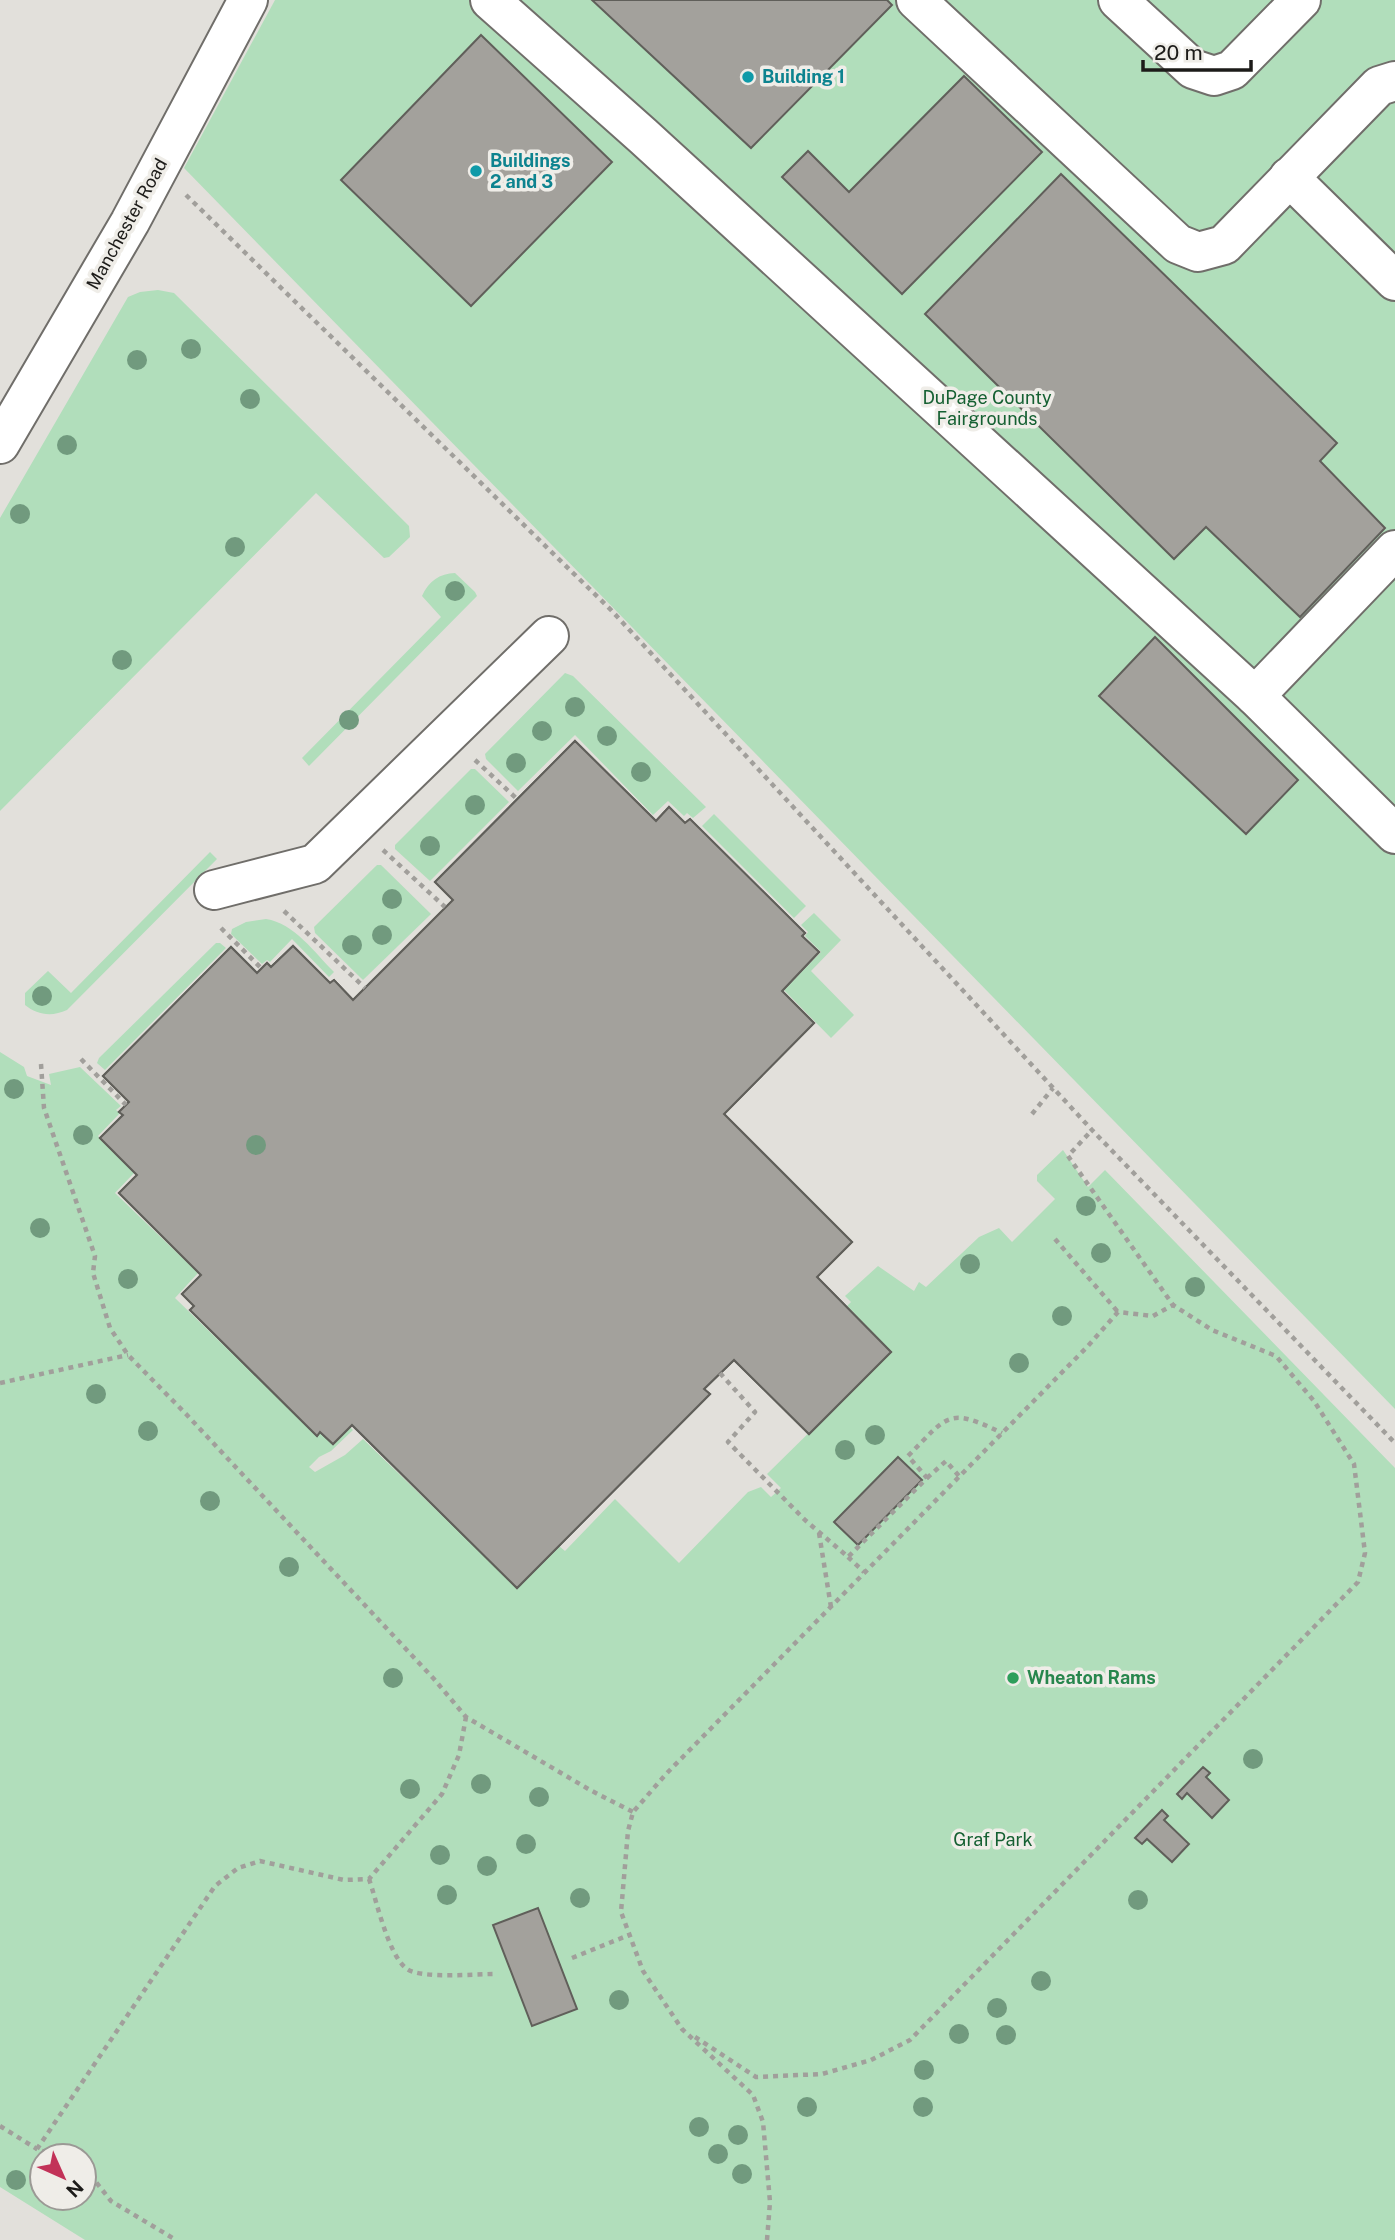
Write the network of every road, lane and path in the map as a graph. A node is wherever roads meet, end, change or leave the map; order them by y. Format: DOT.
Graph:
graph roads {
  1 [pos="248,0"];
  2 [pos="490,0"];
  3 [pos="916,0"];
  4 [pos="1118,0"];
  5 [pos="1294,2"];
  6 [pos="1395,81"];
  7 [pos="158,168"];
  8 [pos="1289,177"];
  9 [pos="1395,281"];
  10 [pos="0,444"];
  11 [pos="1395,550"];
  12 [pos="549,636"];
  13 [pos="1255,696"];
  14 [pos="471,757"];
  15 [pos="517,799"];
  16 [pos="1395,834"];
  17 [pos="380,847"];
  18 [pos="214,890"];
  19 [pos="445,907"];
  20 [pos="283,910"];
  21 [pos="221,928"];
  22 [pos="262,969"];
  23 [pos="366,988"];
  24 [pos="81,1059"];
  25 [pos="41,1064"];
  26 [pos="1053,1088"];
  27 [pos="126,1105"];
  28 [pos="1032,1114"];
  29 [pos="1092,1130"];
  30 [pos="1055,1239"];
  31 [pos="1174,1306"];
  32 [pos="1118,1312"];
  33 [pos="128,1355"];
  34 [pos="720,1373"];
  35 [pos="0,1383"];
  36 [pos="1002,1433"];
  37 [pos="1395,1443"];
  38 [pos="960,1476"];
  39 [pos="927,1478"];
  40 [pos="819,1532"];
  41 [pos="848,1557"];
  42 [pos="864,1572"];
  43 [pos="831,1606"];
  44 [pos="466,1717"];
  45 [pos="633,1812"];
  46 [pos="369,1879"];
  47 [pos="629,1935"];
  48 [pos="572,1958"];
  49 [pos="494,1974"];
  50 [pos="682,2029"];
  51 [pos="0,2126"];
  52 [pos="42,2142"];
  53 [pos="28,2143"];
  54 [pos="98,2185"];
  55 [pos="176,2240"];
  56 [pos="767,2240"];
  1 -- 7 [label="street, Manchester Road"];
  2 -- 13 [label="street"];
  3 -- 8 [label="street"];
  4 -- 5 [label="street"];
  6 -- 8 [label="street"];
  7 -- 10 [label="street, Manchester Road"];
  7 -- 26 [label="path"];
  8 -- 9 [label="street"];
  11 -- 13 [label="street"];
  12 -- 18 [label="street"];
  13 -- 16 [label="street"];
  14 -- 15 [label="path"];
  17 -- 19 [label="path"];
  20 -- 23 [label="path"];
  21 -- 22 [label="path"];
  24 -- 27 [label="path"];
  25 -- 33 [label="path"];
  26 -- 28 [label="path"];
  26 -- 29 [label="path"];
  29 -- 31 [label="path"];
  29 -- 37 [label="path"];
  30 -- 32 [label="path"];
  31 -- 32 [label="path"];
  31 -- 50 [label="path"];
  32 -- 36 [label="path"];
  33 -- 35 [label="path"];
  33 -- 44 [label="path"];
  34 -- 40 [label="path"];
  36 -- 38 [label="path"];
  36 -- 39 [label="path"];
  38 -- 39 [label="path"];
  38 -- 42 [label="path"];
  39 -- 41 [label="path"];
  40 -- 41 [label="path"];
  40 -- 43 [label="path"];
  41 -- 42 [label="path"];
  42 -- 43 [label="path"];
  43 -- 45 [label="path"];
  44 -- 45 [label="path"];
  44 -- 46 [label="path"];
  45 -- 47 [label="path"];
  46 -- 49 [label="path"];
  46 -- 52 [label="path"];
  47 -- 48 [label="path"];
  47 -- 50 [label="path"];
  50 -- 56 [label="path"];
  51 -- 53 [label="path"];
  54 -- 55 [label="path"];
}
